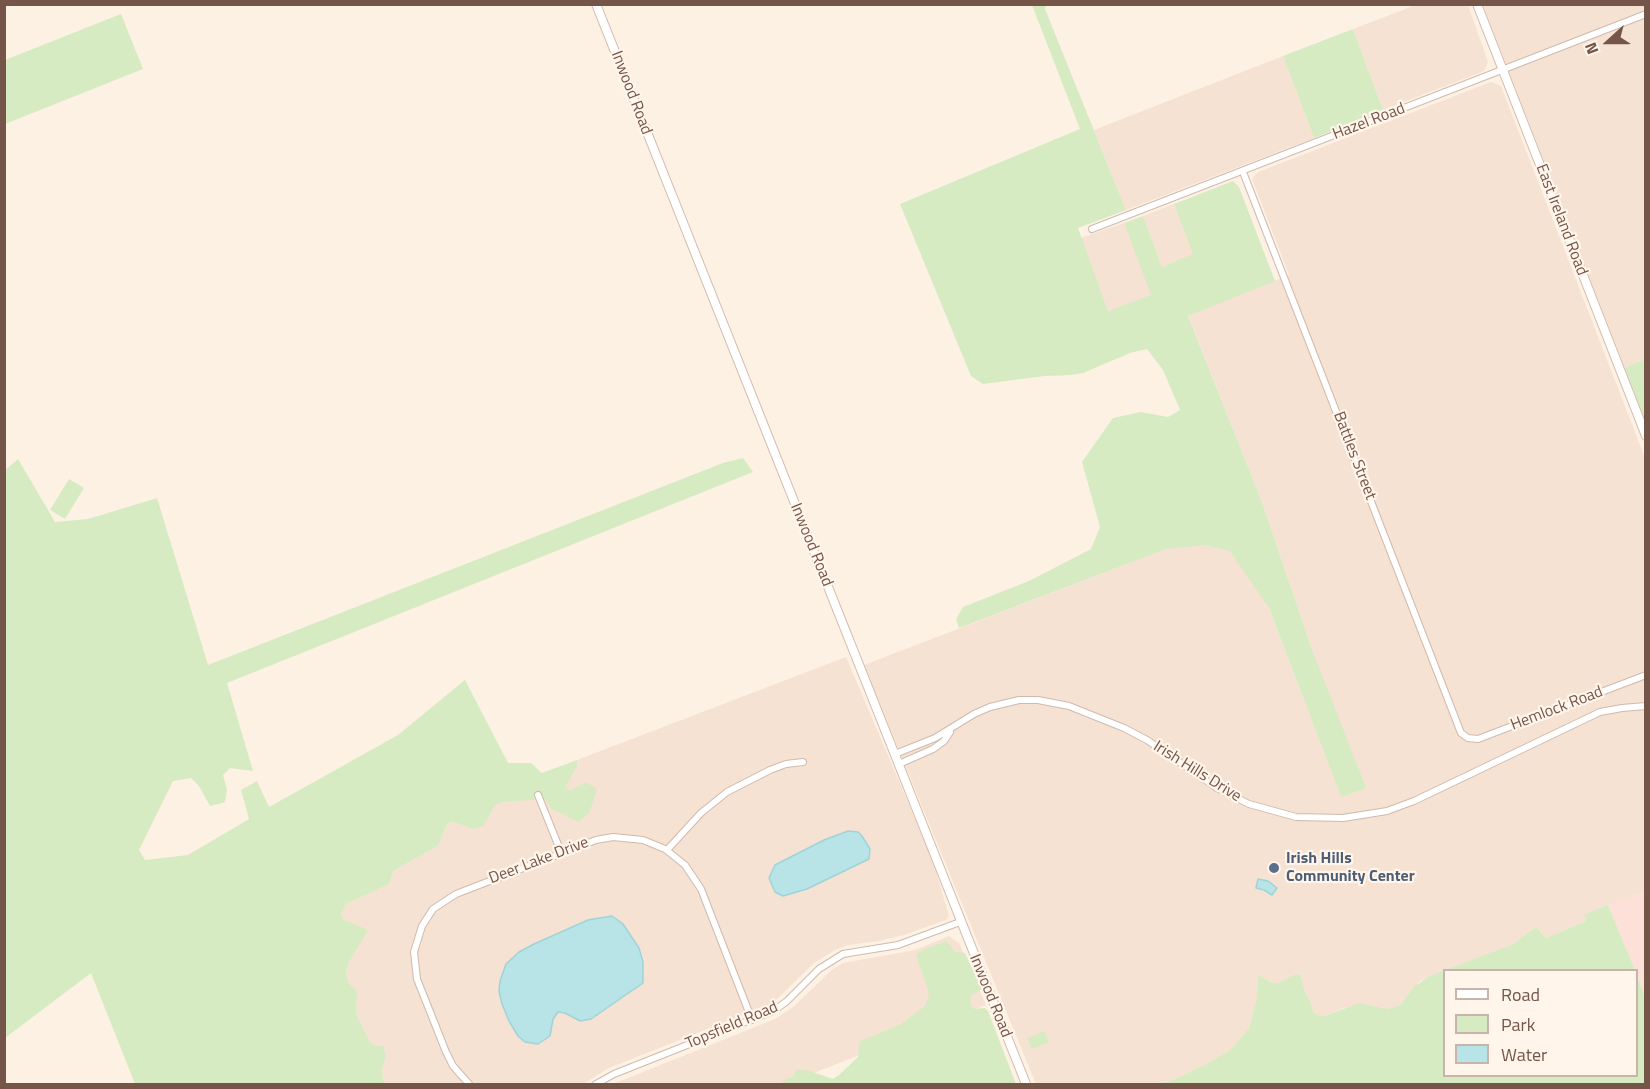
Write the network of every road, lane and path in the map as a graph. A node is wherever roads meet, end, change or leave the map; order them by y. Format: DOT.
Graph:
graph roads {
  1 [pos="596,4"];
  2 [pos="1477,4"];
  3 [pos="1646,14"];
  4 [pos="1502,70"];
  5 [pos="1243,172"];
  6 [pos="1092,229"];
  7 [pos="1646,436"];
  8 [pos="1646,675"];
  9 [pos="1646,706"];
  10 [pos="954,726"];
  11 [pos="1468,738"];
  12 [pos="895,754"];
  13 [pos="803,762"];
  14 [pos="899,764"];
  15 [pos="538,795"];
  16 [pos="667,850"];
  17 [pos="561,852"];
  18 [pos="960,922"];
  19 [pos="752,1020"];
  20 [pos="469,1084"];
  21 [pos="596,1084"];
  22 [pos="1026,1084"];
  1 -- 12 [label="street, Inwood Road"];
  2 -- 4 [label="street, East Ireland Road"];
  3 -- 4 [label="street, Hazel Road"];
  4 -- 5 [label="street, Hazel Road"];
  4 -- 7 [label="street, East Ireland Road"];
  5 -- 6 [label="street, Hazel Road"];
  5 -- 11 [label="street, Battles Street"];
  8 -- 11 [label="street, Hemlock Road"];
  9 -- 10 [label="street, Irish Hills Drive"];
  10 -- 12 [label="street, Irish Hills Drive"];
  10 -- 14 [label="street, Irish Hills Drive"];
  12 -- 14 [label="street, Inwood Road"];
  13 -- 16 [label="street"];
  14 -- 18 [label="street, Inwood Road"];
  15 -- 17 [label="street"];
  16 -- 17 [label="street, Deer Lake Drive"];
  16 -- 19 [label="street, Deer Lake Drive"];
  17 -- 20 [label="street, Deer Lake Drive"];
  18 -- 19 [label="street, Topsfield Road"];
  18 -- 22 [label="street, Inwood Road"];
  19 -- 21 [label="street, Topsfield Road"];
}
